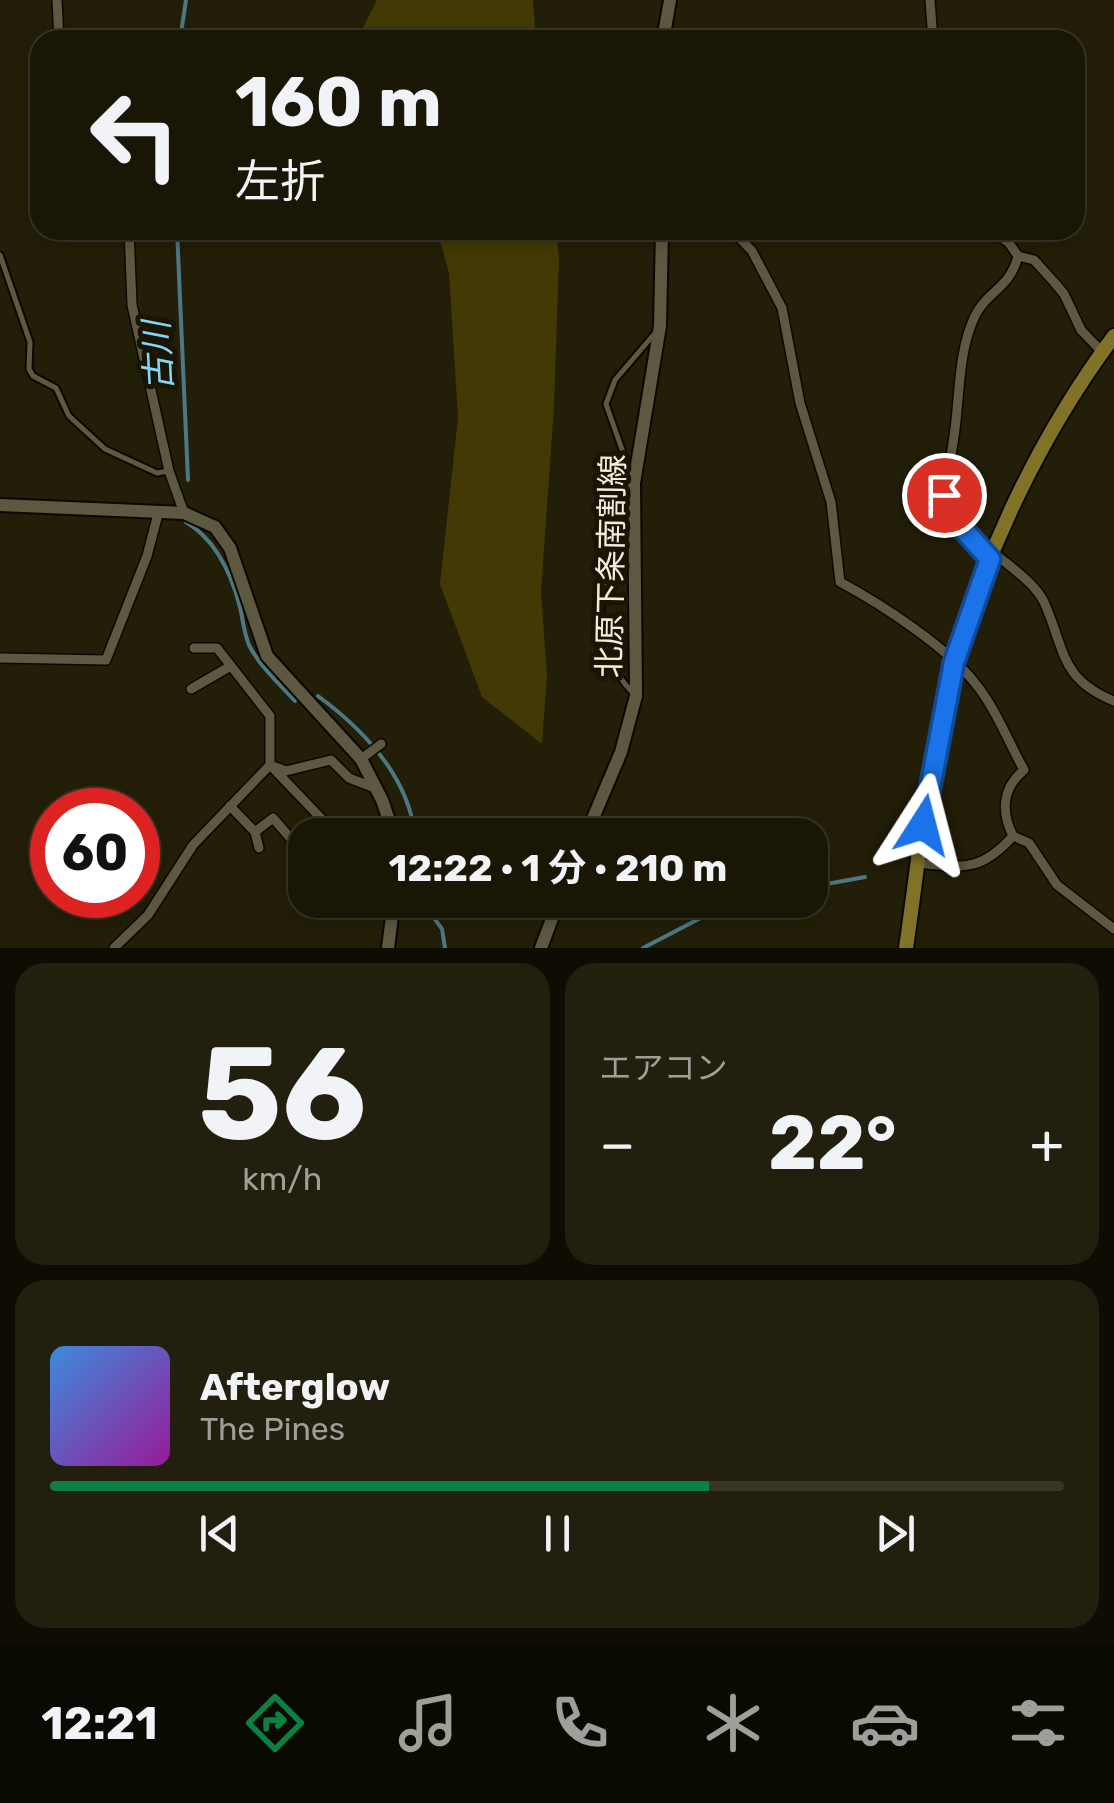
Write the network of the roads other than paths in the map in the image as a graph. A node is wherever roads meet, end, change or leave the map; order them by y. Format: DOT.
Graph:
graph roads {
  1 [pos="57,0"];
  2 [pos="670,0"];
  3 [pos="930,0"];
  4 [pos="58,30"];
  5 [pos="665,30"];
  6 [pos="932,30"];
  7 [pos="129,240"];
  8 [pos="662,240"];
  9 [pos="742,240"];
  10 [pos="1005,240"];
  11 [pos="0,255"];
  12 [pos="1018,256"];
  13 [pos="660,326"];
  14 [pos="1114,336"];
  15 [pos="1102,352"];
  16 [pos="169,471"];
  17 [pos="634,483"];
  18 [pos="0,505"];
  19 [pos="184,513"];
  20 [pos="158,514"];
  21 [pos="992,556"];
  22 [pos="194,648"];
  23 [pos="0,658"];
  24 [pos="954,662"];
  25 [pos="229,667"];
  26 [pos="191,689"];
  27 [pos="636,696"];
  28 [pos="1114,701"];
  29 [pos="382,744"];
  30 [pos="365,756"];
  31 [pos="270,765"];
  32 [pos="378,789"];
  33 [pos="230,806"];
  34 [pos="321,818"];
  35 [pos="388,818"];
  36 [pos="593,818"];
  37 [pos="254,832"];
  38 [pos="288,835"];
  39 [pos="1013,836"];
  40 [pos="259,848"];
  41 [pos="917,862"];
  42 [pos="391,918"];
  43 [pos="553,918"];
  44 [pos="1114,929"];
  45 [pos="114,948"];
  46 [pos="388,948"];
  47 [pos="542,948"];
  48 [pos="906,948"];
  1 -- 4 [label="street"];
  2 -- 5 [label="main road"];
  3 -- 6 [label="street"];
  7 -- 16 [label="street"];
  8 -- 13 [label="main road, 北原下条南割線"];
  9 -- 24 [label="street"];
  10 -- 12 [label="street"];
  11 -- 16 [label="lane"];
  12 -- 15 [label="street"];
  12 -- 21 [label="street"];
  13 -- 17 [label="main road, 北原下条南割線"];
  13 -- 17 [label="lane"];
  14 -- 15 [label="main road"];
  15 -- 21 [label="main road"];
  16 -- 19 [label="street"];
  17 -- 27 [label="main road, 北原下条南割線"];
  17 -- 27 [label="lane"];
  18 -- 20 [label="main road"];
  19 -- 20 [label="main road"];
  19 -- 30 [label="main road"];
  20 -- 23 [label="street"];
  21 -- 24 [label="main road"];
  21 -- 28 [label="street"];
  22 -- 25 [label="street"];
  24 -- 39 [label="street"];
  24 -- 41 [label="main road"];
  25 -- 26 [label="street"];
  25 -- 31 [label="street"];
  27 -- 36 [label="main road, 北原下条南割線"];
  29 -- 30 [label="street"];
  30 -- 32 [label="main road"];
  31 -- 32 [label="street"];
  31 -- 33 [label="street"];
  31 -- 34 [label="street"];
  32 -- 35 [label="main road"];
  33 -- 37 [label="street"];
  33 -- 45 [label="street"];
  37 -- 38 [label="street"];
  37 -- 40 [label="street"];
  39 -- 41 [label="street"];
  39 -- 44 [label="street"];
  41 -- 48 [label="main road"];
  42 -- 46 [label="main road"];
  43 -- 47 [label="main road"];
}
